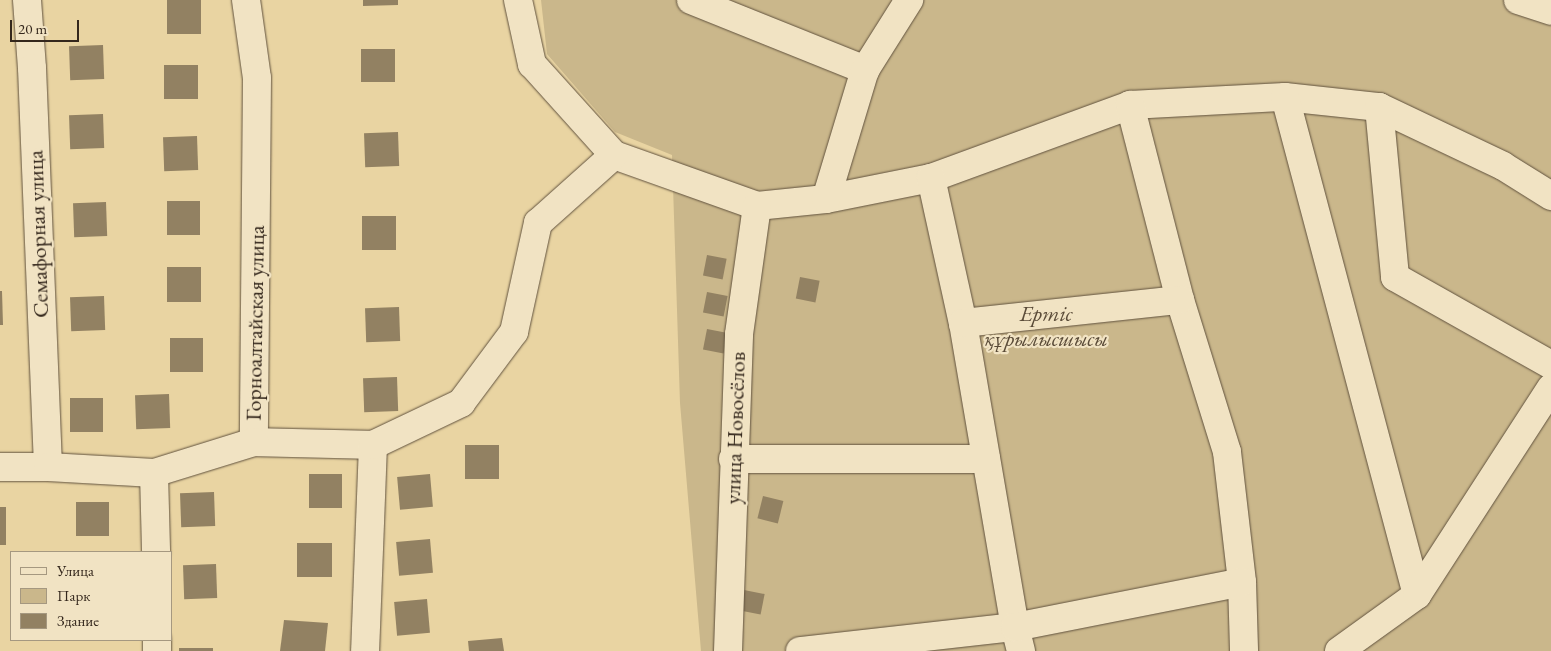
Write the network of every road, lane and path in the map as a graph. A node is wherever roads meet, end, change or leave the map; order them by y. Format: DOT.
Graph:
graph roads {
  1 [pos="27,0"];
  2 [pos="246,0"];
  3 [pos="518,0"];
  4 [pos="690,0"];
  5 [pos="909,0"];
  6 [pos="1518,0"];
  7 [pos="1551,11"];
  8 [pos="865,70"];
  9 [pos="1285,97"];
  10 [pos="1130,105"];
  11 [pos="1379,107"];
  12 [pos="614,155"];
  13 [pos="931,178"];
  14 [pos="1551,196"];
  15 [pos="826,199"];
  16 [pos="757,206"];
  17 [pos="1180,300"];
  18 [pos="963,323"];
  19 [pos="1551,365"];
  20 [pos="1551,388"];
  21 [pos="254,442"];
  22 [pos="373,445"];
  23 [pos="733,458"];
  24 [pos="986,458"];
  25 [pos="0,467"];
  26 [pos="48,467"];
  27 [pos="154,473"];
  28 [pos="156,551"];
  29 [pos="1242,582"];
  30 [pos="1417,595"];
  31 [pos="1018,639"];
  32 [pos="365,651"];
  33 [pos="728,651"];
  34 [pos="800,651"];
  35 [pos="1244,651"];
  36 [pos="1339,651"];
  1 -- 26 [label="street, Семафорная улица"];
  2 -- 21 [label="street, Горноалтайская улица"];
  3 -- 12 [label="street"];
  4 -- 8 [label="street"];
  5 -- 8 [label="street"];
  6 -- 7 [label="street"];
  8 -- 15 [label="street"];
  9 -- 10 [label="street"];
  9 -- 11 [label="street"];
  9 -- 30 [label="street"];
  10 -- 13 [label="street"];
  10 -- 17 [label="street"];
  11 -- 14 [label="street"];
  11 -- 19 [label="street"];
  12 -- 16 [label="street"];
  12 -- 22 [label="street"];
  13 -- 15 [label="street"];
  13 -- 18 [label="street"];
  15 -- 16 [label="street"];
  16 -- 23 [label="street, улица Новосёлов"];
  17 -- 18 [label="street"];
  17 -- 29 [label="street"];
  18 -- 24 [label="street"];
  20 -- 30 [label="street"];
  21 -- 22 [label="street, Горноалтайская улица"];
  21 -- 27 [label="street"];
  22 -- 32 [label="street"];
  23 -- 24 [label="street"];
  23 -- 33 [label="street, улица Новосёлов"];
  24 -- 31 [label="street"];
  25 -- 26 [label="street"];
  26 -- 27 [label="street"];
  27 -- 28 [label="street"];
  29 -- 31 [label="street"];
  29 -- 35 [label="street"];
  30 -- 36 [label="street"];
  31 -- 34 [label="street"];
}
